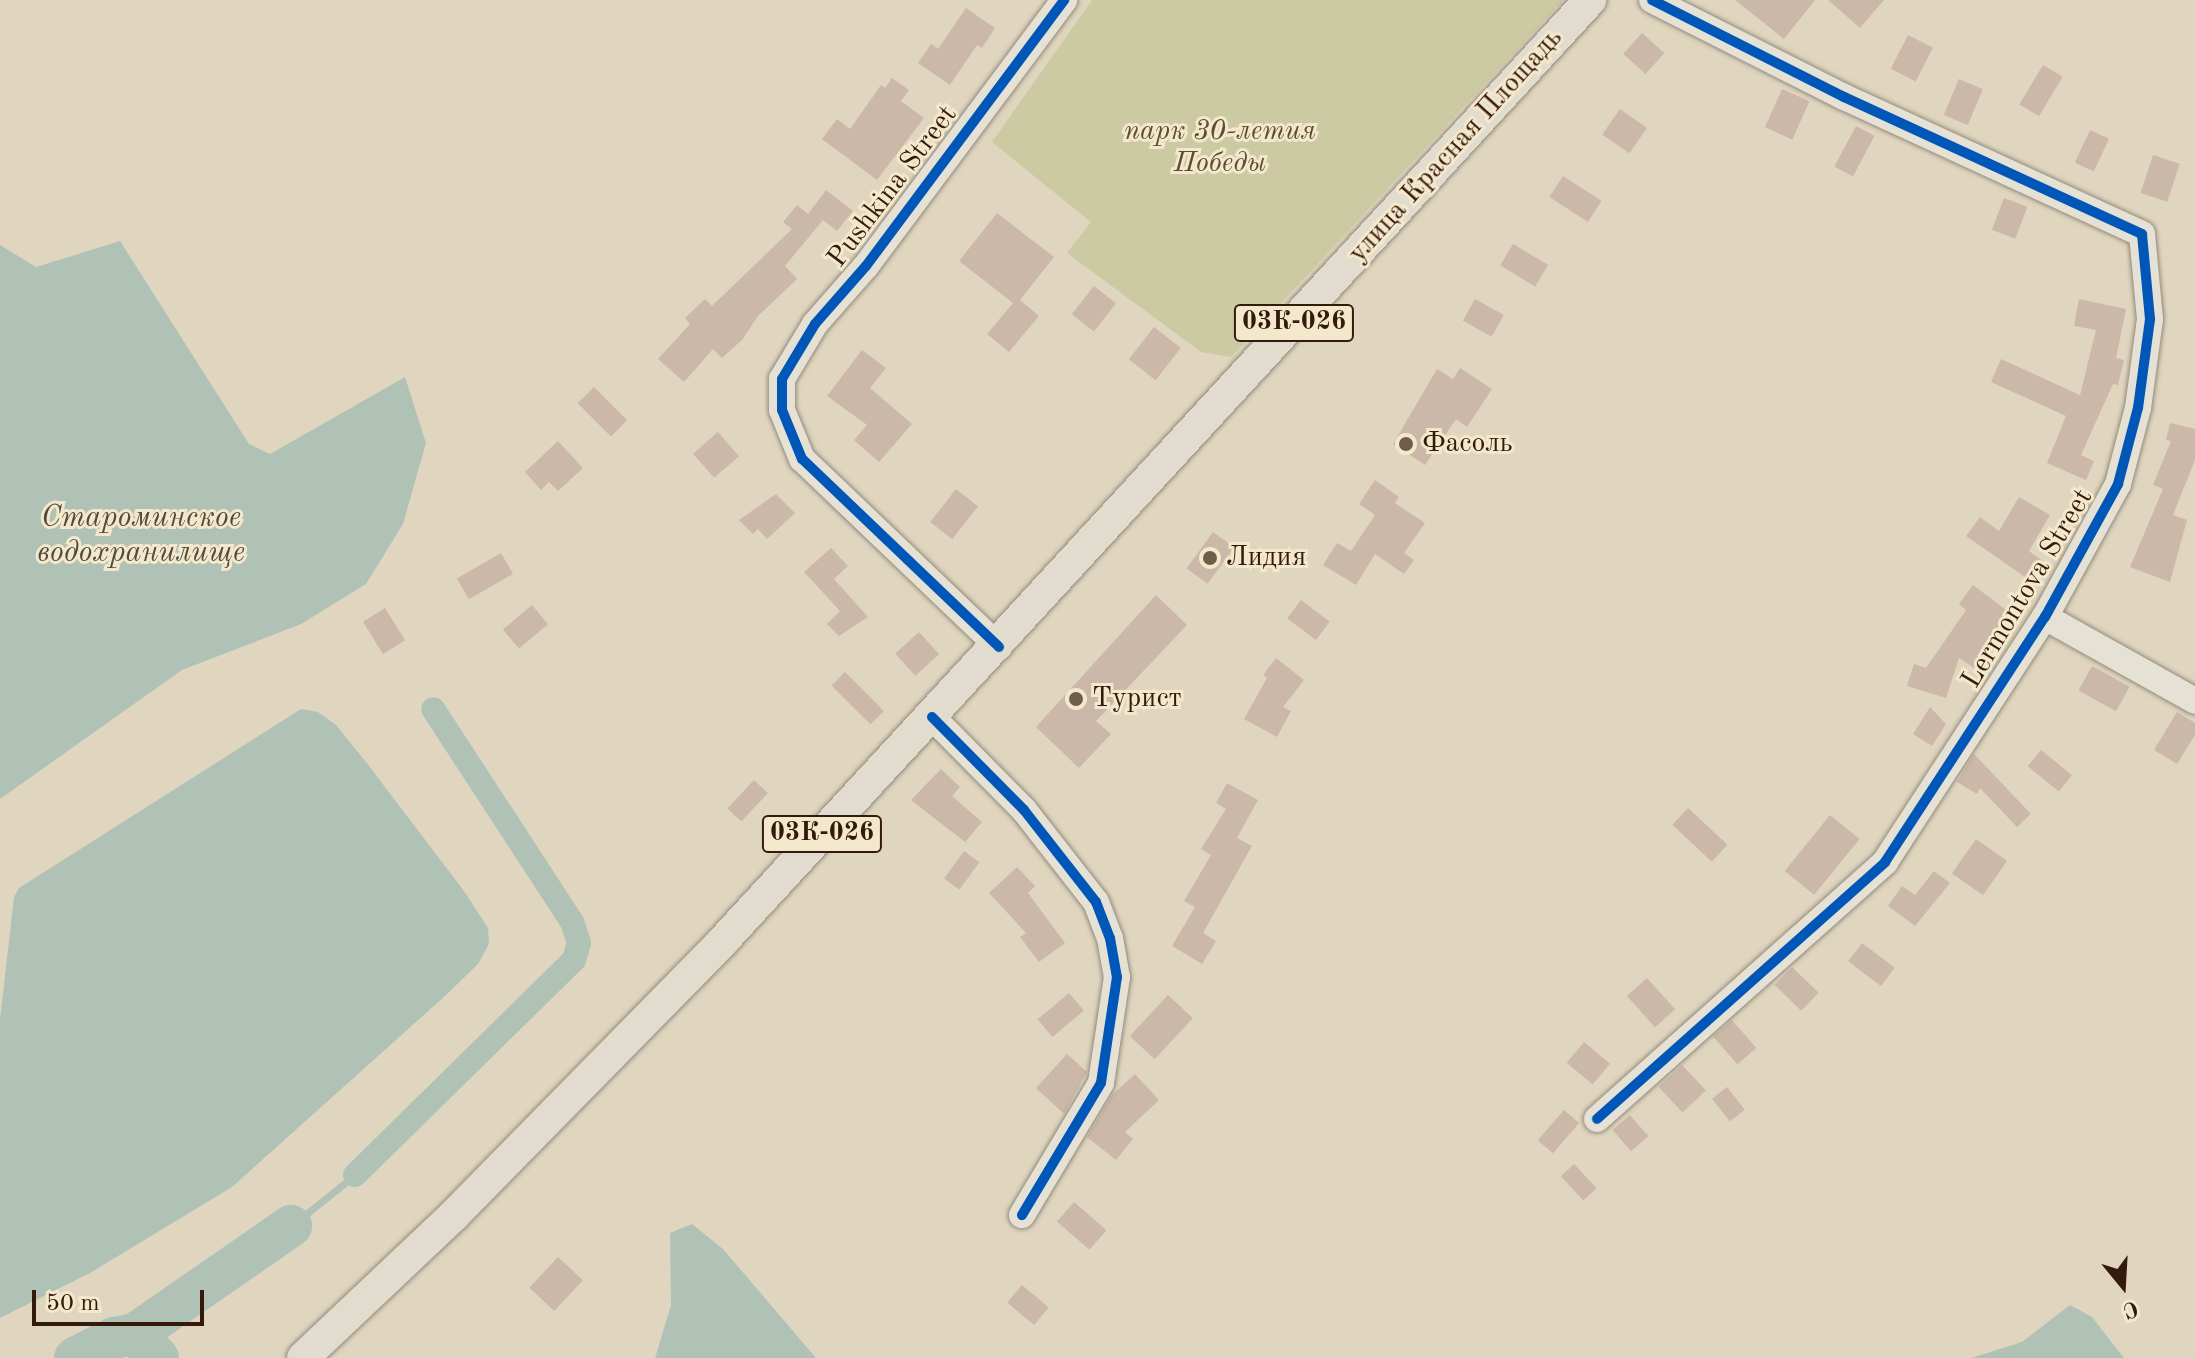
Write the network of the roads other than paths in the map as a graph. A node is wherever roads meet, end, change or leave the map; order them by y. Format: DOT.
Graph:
graph roads {
  1 [pos="1064,0"];
  2 [pos="1590,0"];
  3 [pos="1652,0"];
  4 [pos="2045,617"];
  5 [pos="999,647"];
  6 [pos="2195,701"];
  7 [pos="932,717"];
  8 [pos="1597,1119"];
  9 [pos="1022,1215"];
  10 [pos="303,1358"];
  1 -- 5 [label="street, Pushkina Street"];
  2 -- 5 [label="main road, улица Красная Площадь / 03К-026"];
  3 -- 4 [label="street, Lermontova Street"];
  4 -- 6 [label="street, Lermontova Street"];
  4 -- 8 [label="street, Lermontova Street"];
  5 -- 7 [label="main road, улица Красная Площадь / 03К-026"];
  7 -- 9 [label="street"];
  7 -- 10 [label="main road, улица Красная Площадь / 03К-026"];
}
